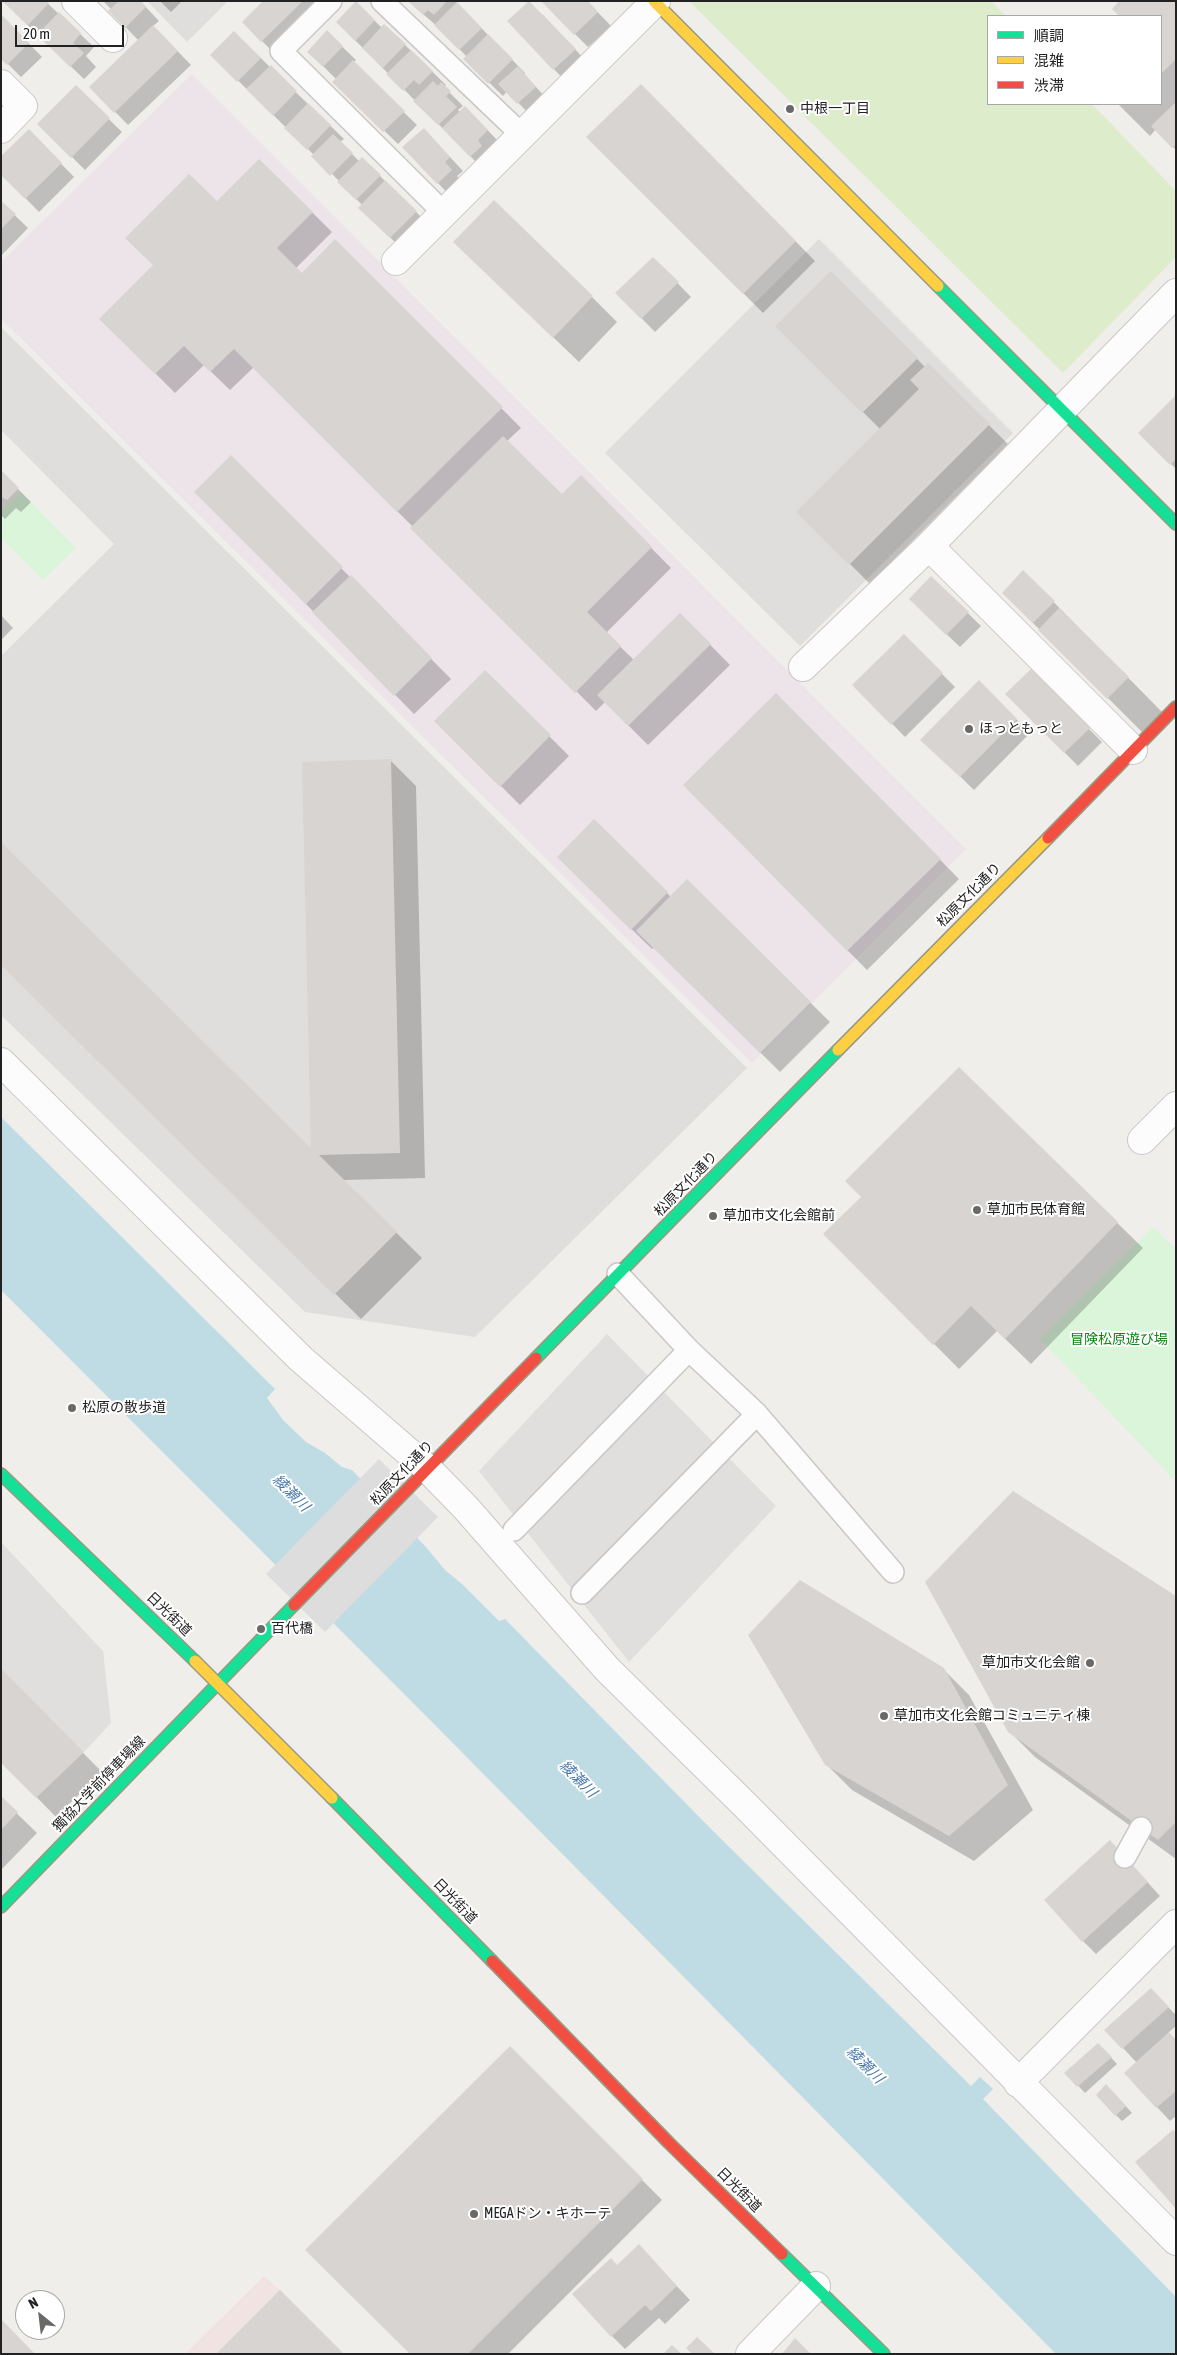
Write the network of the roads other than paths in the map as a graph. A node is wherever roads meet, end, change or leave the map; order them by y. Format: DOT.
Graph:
graph roads {
  1 [pos="76,1"];
  2 [pos="331,1"];
  3 [pos="382,1"];
  4 [pos="655,2"];
  5 [pos="113,38"];
  6 [pos="1,84"];
  7 [pos="1,128"];
  8 [pos="522,135"];
  9 [pos="444,213"];
  10 [pos="396,261"];
  11 [pos="1176,293"];
  12 [pos="1061,409"];
  13 [pos="1176,524"];
  14 [pos="929,546"];
  15 [pos="803,667"];
  16 [pos="1176,707"];
  17 [pos="1133,750"];
  18 [pos="1,1062"];
  19 [pos="1176,1106"];
  20 [pos="1142,1140"];
  21 [pos="618,1274"];
  22 [pos="689,1350"];
  23 [pos="757,1414"];
  24 [pos="427,1468"];
  25 [pos="1,1474"];
  26 [pos="514,1530"];
  27 [pos="893,1572"];
  28 [pos="582,1593"];
  29 [pos="219,1683"];
  30 [pos="1141,1828"];
  31 [pos="1125,1857"];
  32 [pos="1,1907"];
  33 [pos="1176,1924"];
  34 [pos="1018,2083"];
  35 [pos="1176,2241"];
  36 [pos="816,2286"];
  37 [pos="750,2354"];
  38 [pos="884,2354"];
  1 -- 5 [label="street"];
  2 -- 9 [label="lane"];
  3 -- 8 [label="lane"];
  4 -- 8 [label="street"];
  4 -- 12 [label="street"];
  6 -- 7 [label="street"];
  8 -- 9 [label="street"];
  9 -- 10 [label="street"];
  11 -- 12 [label="street"];
  12 -- 13 [label="street"];
  12 -- 14 [label="street"];
  14 -- 15 [label="street"];
  14 -- 17 [label="street"];
  16 -- 17 [label="street, 松原文化通り"];
  17 -- 21 [label="street, 松原文化通り"];
  18 -- 24 [label="street"];
  19 -- 20 [label="street"];
  21 -- 22 [label="lane"];
  21 -- 24 [label="street, 松原文化通り"];
  22 -- 23 [label="lane"];
  22 -- 26 [label="lane"];
  23 -- 27 [label="lane"];
  23 -- 28 [label="lane"];
  24 -- 29 [label="street, 松原文化通り"];
  24 -- 34 [label="street"];
  25 -- 29 [label="street, 日光街道"];
  29 -- 32 [label="street, 獨協大学前停車場線"];
  29 -- 36 [label="street, 日光街道"];
  30 -- 31 [label="lane"];
  33 -- 34 [label="street"];
  34 -- 35 [label="street"];
  36 -- 37 [label="street"];
  36 -- 38 [label="street, 日光街道"];
}
